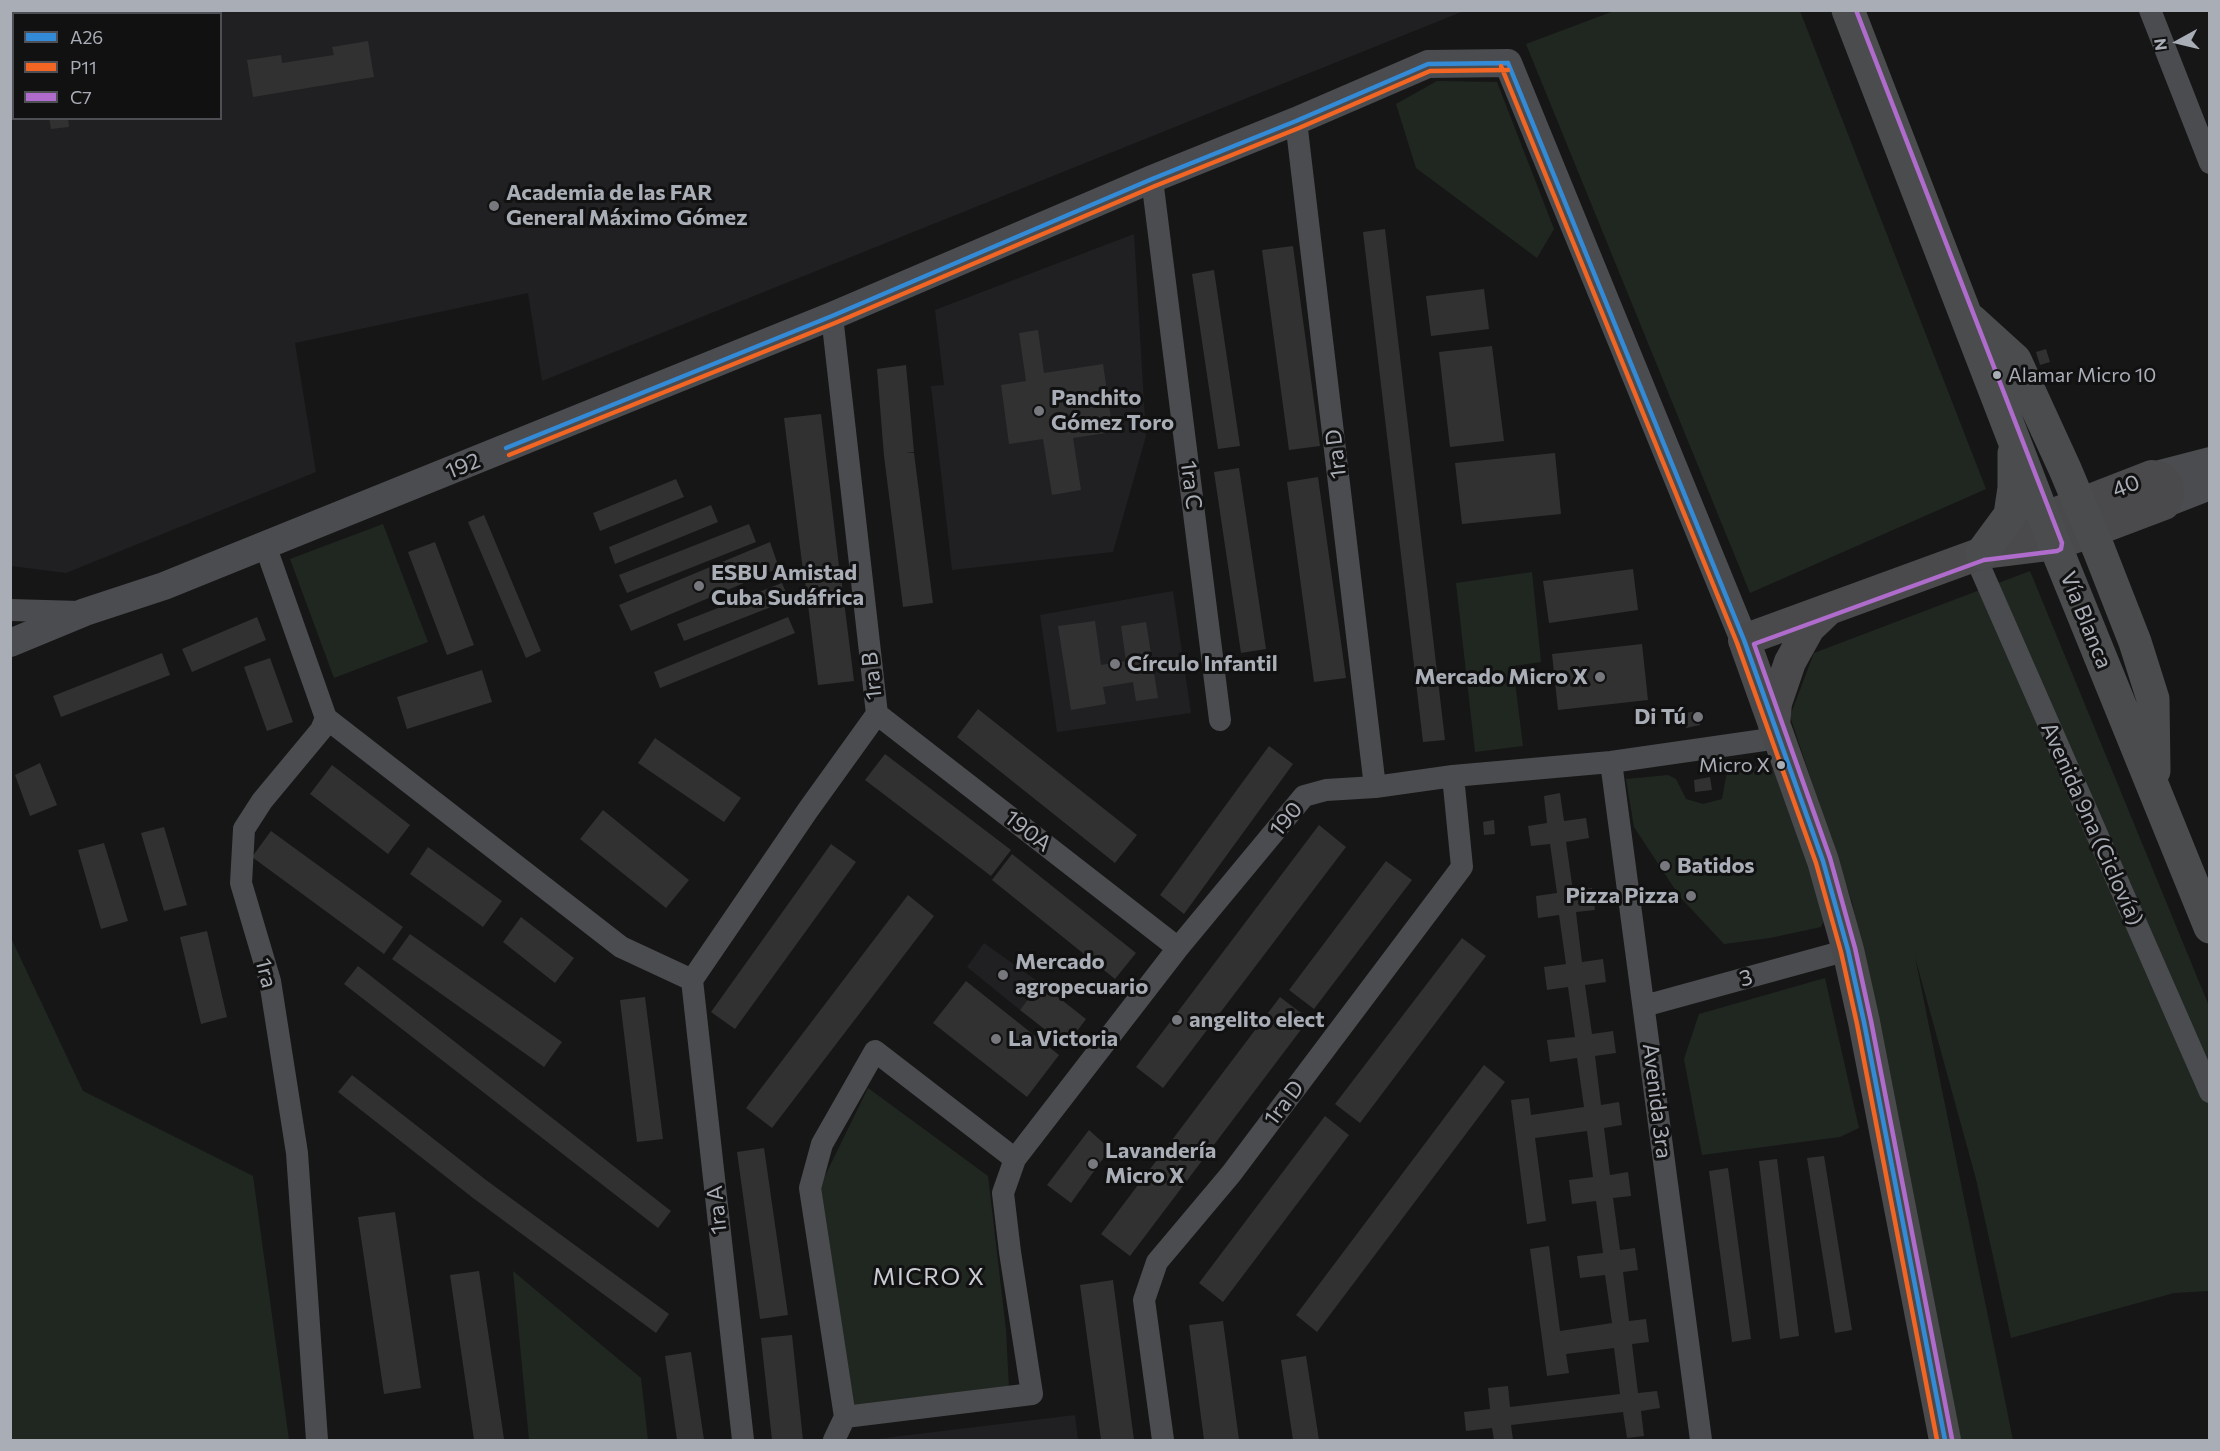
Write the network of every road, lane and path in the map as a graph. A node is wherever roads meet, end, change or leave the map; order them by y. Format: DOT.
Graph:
graph roads {
  1 [pos="2150,10"];
  2 [pos="1848,11"];
  3 [pos="1296,121"];
  4 [pos="2208,153"];
  5 [pos="1152,179"];
  6 [pos="832,316"];
  7 [pos="1966,316"];
  8 [pos="2014,439"];
  9 [pos="2210,461"];
  10 [pos="2152,476"];
  11 [pos="2210,486"];
  12 [pos="2164,504"];
  13 [pos="2085,518"];
  14 [pos="2049,531"];
  15 [pos="265,545"];
  16 [pos="1978,554"];
  17 [pos="1828,609"];
  18 [pos="10,610"];
  19 [pos="85,612"];
  20 [pos="1744,640"];
  21 [pos="10,644"];
  22 [pos="877,714"];
  23 [pos="326,718"];
  24 [pos="1220,720"];
  25 [pos="1776,732"];
  26 [pos="1611,762"];
  27 [pos="1453,776"];
  28 [pos="1375,787"];
  29 [pos="2154,791"];
  30 [pos="2210,927"];
  31 [pos="1178,948"];
  32 [pos="1848,950"];
  33 [pos="692,980"];
  34 [pos="1644,1006"];
  35 [pos="2210,1092"];
  36 [pos="1015,1159"];
  37 [pos="845,1417"];
  38 [pos="317,1440"];
  39 [pos="743,1440"];
  40 [pos="834,1440"];
  41 [pos="1163,1440"];
  42 [pos="1701,1440"];
  43 [pos="1945,1440"];
  1 -- 4 [label="street"];
  2 -- 7 [label="highway, Vía Blanca"];
  3 -- 5 [label="street, 192"];
  3 -- 20 [label="street, 192"];
  3 -- 28 [label="street, 1ra D"];
  5 -- 6 [label="street, 192"];
  5 -- 24 [label="street, 1ra C"];
  6 -- 15 [label="street, 192"];
  6 -- 22 [label="street, 1ra B"];
  7 -- 8 [label="highway, Vía Blanca"];
  7 -- 13 [label="highway"];
  8 -- 14 [label="highway, Vía Blanca"];
  8 -- 16 [label="highway"];
  9 -- 10 [label="street, 40"];
  10 -- 12 [label="main road"];
  10 -- 13 [label="main road, 40"];
  11 -- 12 [label="street, 40"];
  12 -- 13 [label="main road, 40"];
  13 -- 14 [label="main road, 40"];
  13 -- 29 [label="highway"];
  14 -- 16 [label="main road"];
  14 -- 29 [label="highway, Vía Blanca"];
  15 -- 19 [label="street, 192"];
  15 -- 23 [label="street"];
  16 -- 17 [label="main road"];
  16 -- 35 [label="street, Avenida 9na (Ciclovía)"];
  17 -- 20 [label="main road"];
  17 -- 25 [label="main road"];
  18 -- 19 [label="street, 192"];
  19 -- 21 [label="street, 192"];
  20 -- 25 [label="main road"];
  22 -- 31 [label="street, 190A"];
  22 -- 33 [label="street, 1ra B"];
  23 -- 33 [label="street"];
  23 -- 38 [label="street, 1ra"];
  25 -- 26 [label="street, 190"];
  25 -- 32 [label="main road"];
  26 -- 27 [label="street, 190"];
  26 -- 34 [label="street, Avenida 3ra"];
  27 -- 28 [label="street, 190"];
  27 -- 41 [label="street, 1ra D"];
  28 -- 31 [label="street, 190"];
  29 -- 30 [label="highway, Vía Blanca"];
  31 -- 36 [label="street, 190"];
  32 -- 34 [label="street, 3"];
  32 -- 43 [label="main road"];
  33 -- 39 [label="street, 1ra A"];
  34 -- 42 [label="street, Avenida 3ra"];
  36 -- 37 [label="street, 190"];
  36 -- 37 [label="street"];
  37 -- 40 [label="street"];
}
